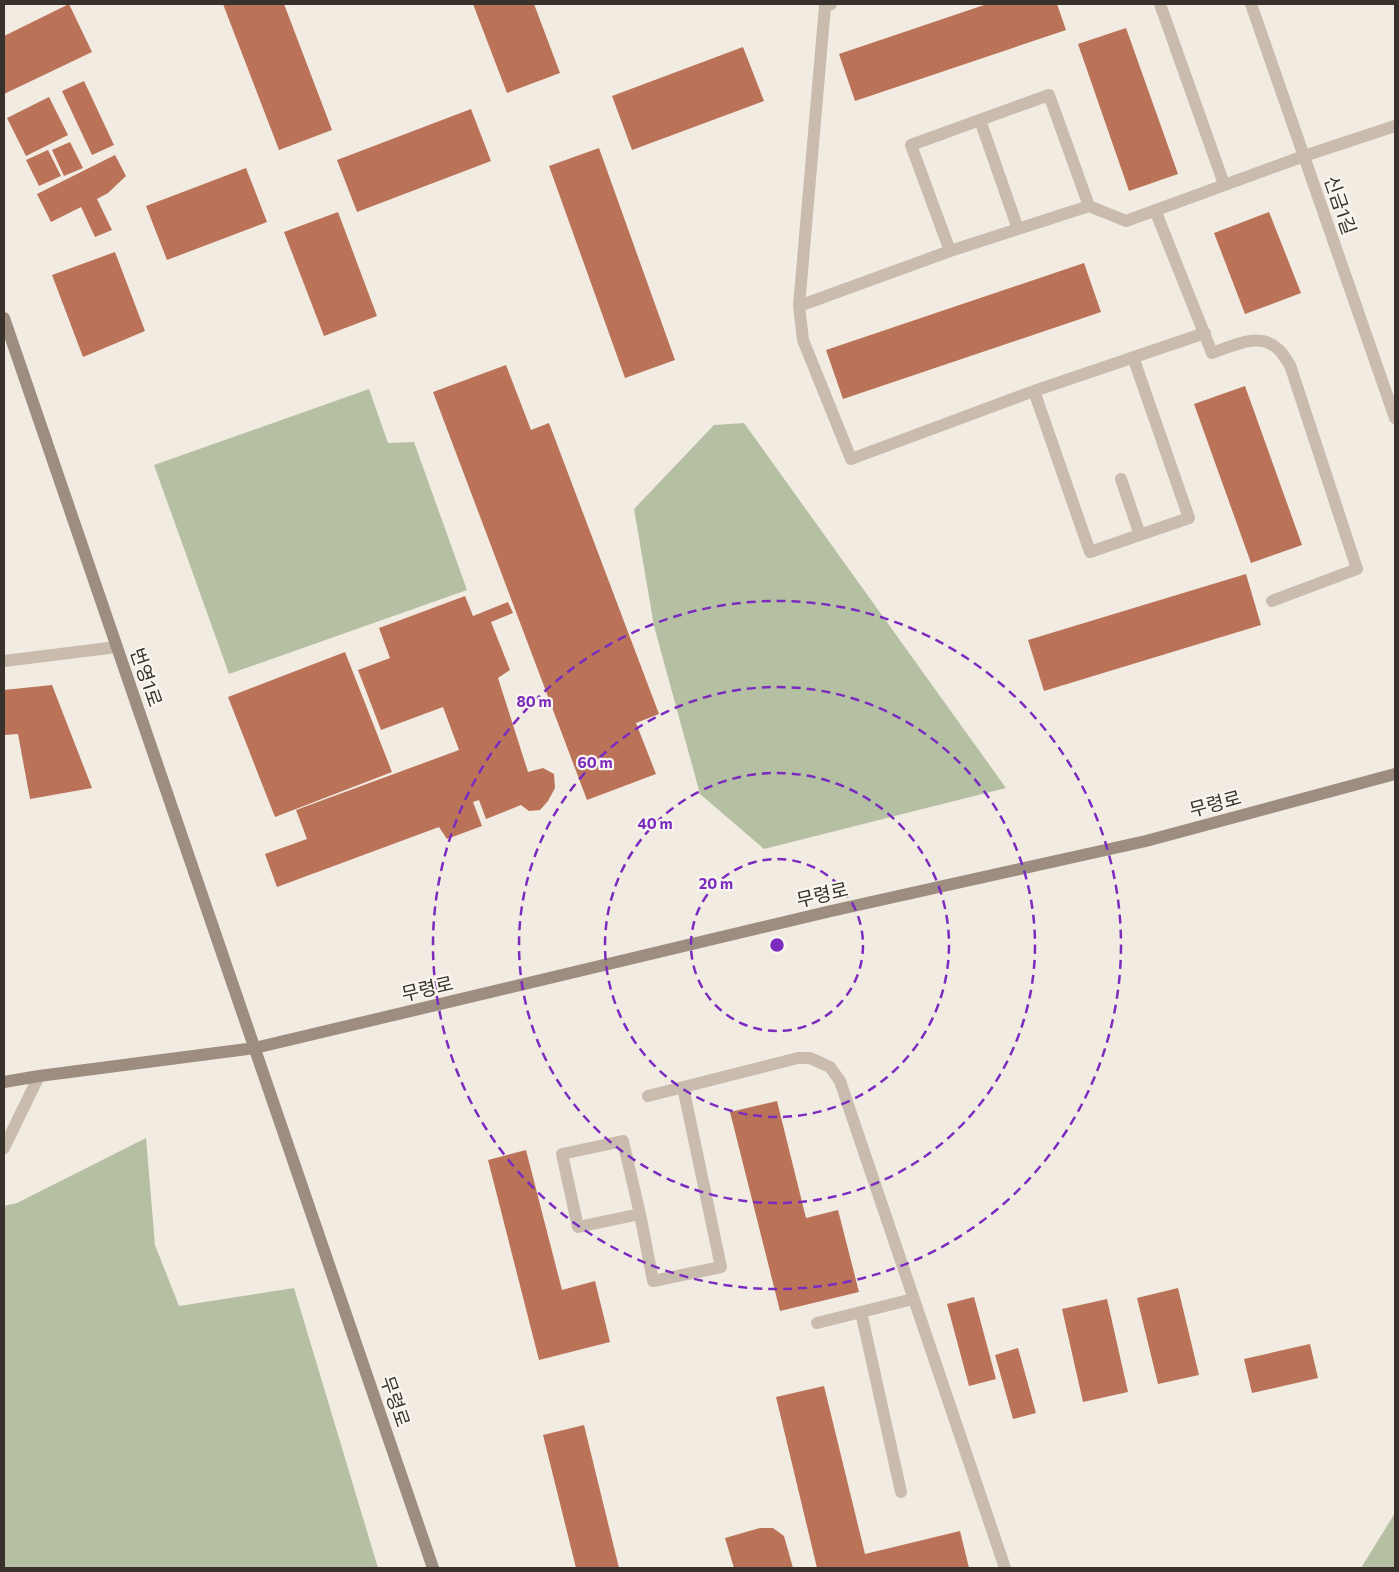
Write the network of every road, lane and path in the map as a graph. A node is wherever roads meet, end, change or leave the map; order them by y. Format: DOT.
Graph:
graph roads {
  1 [pos="831,4"];
  2 [pos="1160,4"];
  3 [pos="1251,4"];
  4 [pos="980,120"];
  5 [pos="1395,126"];
  6 [pos="1304,156"];
  7 [pos="1224,184"];
  8 [pos="1089,206"];
  9 [pos="1156,210"];
  10 [pos="1018,229"];
  11 [pos="950,251"];
  12 [pos="800,306"];
  13 [pos="4,318"];
  14 [pos="1204,333"];
  15 [pos="1133,357"];
  16 [pos="1034,392"];
  17 [pos="1395,418"];
  18 [pos="1121,479"];
  19 [pos="1140,535"];
  20 [pos="1272,601"];
  21 [pos="117,647"];
  22 [pos="4,661"];
  23 [pos="1395,774"];
  24 [pos="256,1048"];
  25 [pos="39,1076"];
  26 [pos="4,1082"];
  27 [pos="683,1087"];
  28 [pos="648,1096"];
  29 [pos="4,1148"];
  30 [pos="640,1214"];
  31 [pos="913,1299"];
  32 [pos="861,1312"];
  33 [pos="817,1323"];
  34 [pos="901,1492"];
  35 [pos="433,1568"];
  36 [pos="1005,1568"];
  1 -- 12 [label="street"];
  2 -- 7 [label="street"];
  3 -- 6 [label="street, 신금1길"];
  4 -- 8 [label="street"];
  4 -- 10 [label="street"];
  4 -- 11 [label="street"];
  5 -- 6 [label="street"];
  6 -- 7 [label="street"];
  6 -- 17 [label="street, 신금1길"];
  7 -- 9 [label="street"];
  8 -- 9 [label="street"];
  8 -- 10 [label="street"];
  9 -- 14 [label="street"];
  10 -- 11 [label="street"];
  11 -- 12 [label="street"];
  12 -- 16 [label="street"];
  13 -- 21 [label="main road, 번영1로"];
  14 -- 15 [label="street"];
  14 -- 20 [label="street"];
  15 -- 16 [label="street"];
  15 -- 19 [label="street"];
  16 -- 19 [label="street"];
  18 -- 19 [label="street"];
  21 -- 22 [label="street"];
  21 -- 24 [label="main road, 번영1로"];
  23 -- 24 [label="main road, 무령로"];
  24 -- 25 [label="main road, 무령로"];
  24 -- 35 [label="main road, 무령로"];
  25 -- 26 [label="main road, 무령로"];
  25 -- 29 [label="street"];
  27 -- 28 [label="street"];
  27 -- 30 [label="street"];
  27 -- 31 [label="street"];
  30 -- 30 [label="street"];
  31 -- 32 [label="street"];
  31 -- 36 [label="street"];
  32 -- 33 [label="street"];
  32 -- 34 [label="street"];
}
